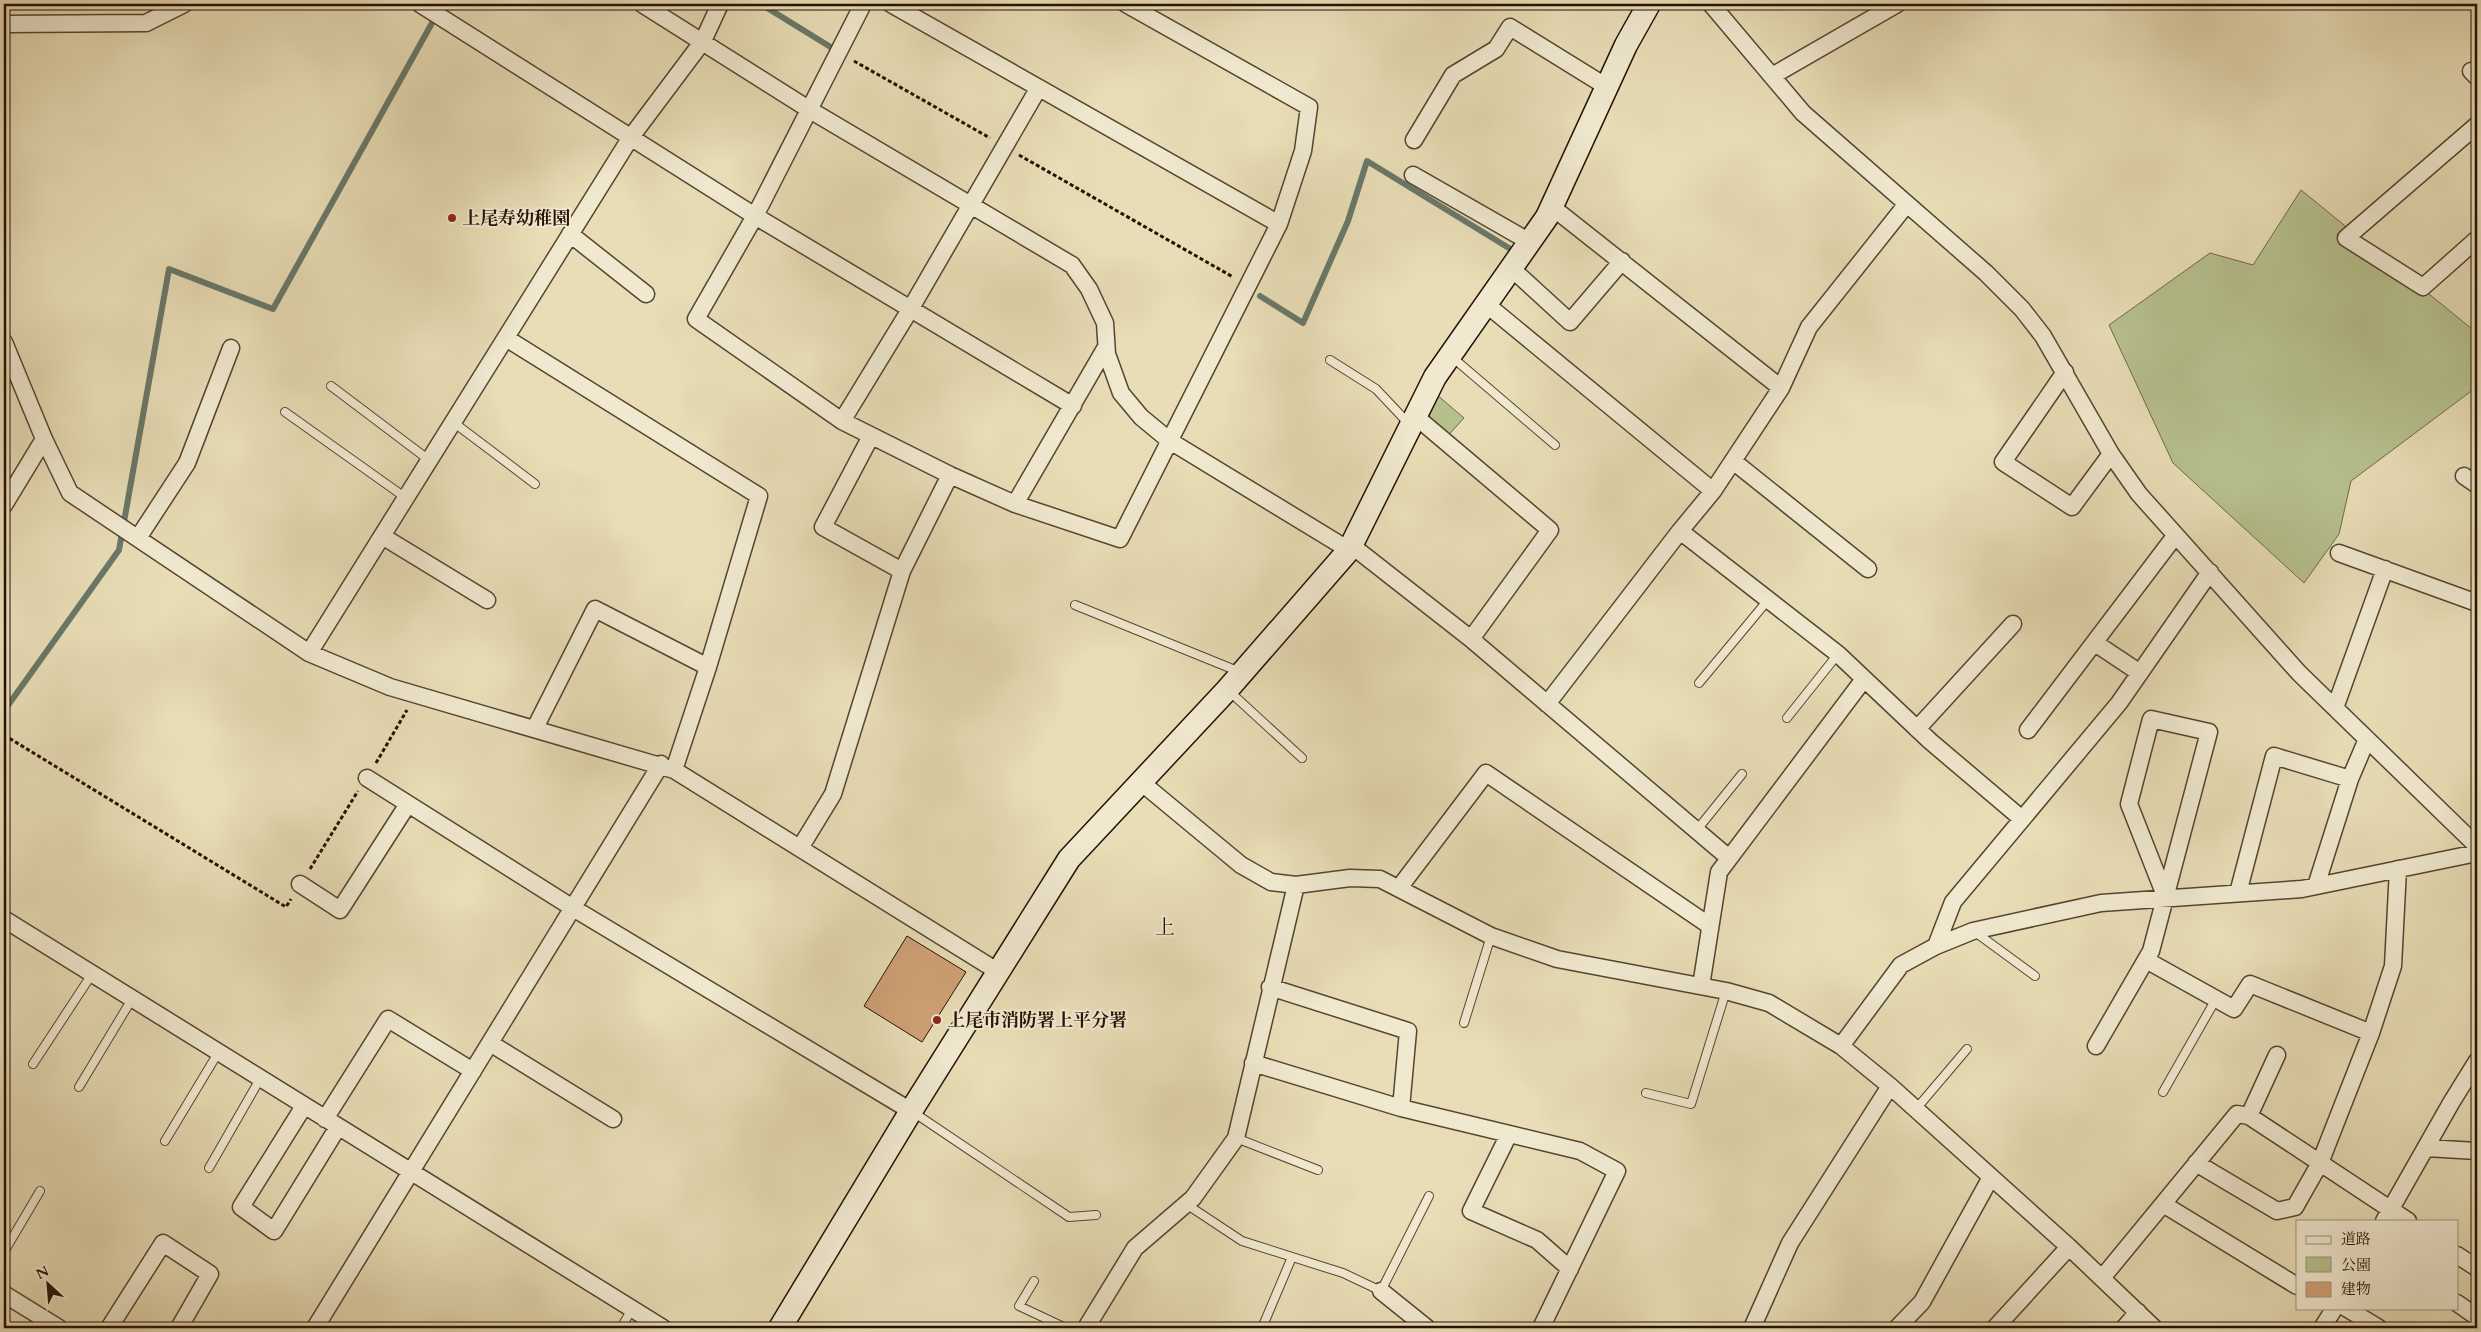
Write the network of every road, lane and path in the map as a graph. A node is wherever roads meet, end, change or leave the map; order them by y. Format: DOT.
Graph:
graph roads {
  1 [pos="184,4"];
  2 [pos="420,4"];
  3 [pos="642,4"];
  4 [pos="720,4"];
  5 [pos="863,4"];
  6 [pos="891,4"];
  7 [pos="1126,4"];
  8 [pos="1649,4"];
  9 [pos="1711,4"];
  10 [pos="1897,4"];
  11 [pos="4,24"];
  12 [pos="703,41"];
  13 [pos="838,52"];
  14 [pos="1772,76"];
  15 [pos="1607,87"];
  16 [pos="1038,89"];
  17 [pos="810,110"];
  18 [pos="2477,125"];
  19 [pos="631,137"];
  20 [pos="1414,140"];
  21 [pos="1006,147"];
  22 [pos="1413,175"];
  23 [pos="1906,205"];
  24 [pos="971,207"];
  25 [pos="1552,207"];
  26 [pos="755,216"];
  27 [pos="1279,224"];
  28 [pos="570,234"];
  29 [pos="2477,239"];
  30 [pos="1530,242"];
  31 [pos="1622,261"];
  32 [pos="1511,268"];
  33 [pos="1248,286"];
  34 [pos="646,294"];
  35 [pos="1486,304"];
  36 [pos="911,308"];
  37 [pos="506,338"];
  38 [pos="4,342"];
  39 [pos="1106,347"];
  40 [pos="231,348"];
  41 [pos="1450,355"];
  42 [pos="1330,360"];
  43 [pos="2065,372"];
  44 [pos="331,386"];
  45 [pos="1781,388"];
  46 [pos="1073,406"];
  47 [pos="285,412"];
  48 [pos="842,420"];
  49 [pos="1413,421"];
  50 [pos="453,422"];
  51 [pos="872,436"];
  52 [pos="44,439"];
  53 [pos="1170,441"];
  54 [pos="1555,445"];
  55 [pos="2110,454"];
  56 [pos="429,460"];
  57 [pos="1733,461"];
  58 [pos="950,475"];
  59 [pos="535,484"];
  60 [pos="1714,491"];
  61 [pos="406,498"];
  62 [pos="1015,504"];
  63 [pos="4,505"];
  64 [pos="1680,531"];
  65 [pos="382,536"];
  66 [pos="2175,536"];
  67 [pos="138,538"];
  68 [pos="1350,547"];
  69 [pos="2339,554"];
  70 [pos="1868,569"];
  71 [pos="2385,569"];
  72 [pos="902,571"];
  73 [pos="2210,572"];
  74 [pos="487,600"];
  75 [pos="1768,600"];
  76 [pos="2477,601"];
  77 [pos="1075,606"];
  78 [pos="2013,624"];
  79 [pos="1471,639"];
  80 [pos="2094,643"];
  81 [pos="309,653"];
  82 [pos="1838,654"];
  83 [pos="708,668"];
  84 [pos="1242,673"];
  85 [pos="2140,673"];
  86 [pos="1864,679"];
  87 [pos="1699,683"];
  88 [pos="1227,690"];
  89 [pos="416,695"];
  90 [pos="1547,704"];
  91 [pos="2335,708"];
  92 [pos="1787,718"];
  93 [pos="535,728"];
  94 [pos="1917,728"];
  95 [pos="2028,730"];
  96 [pos="4,735"];
  97 [pos="2367,739"];
  98 [pos="1302,758"];
  99 [pos="667,767"];
  100 [pos="1742,774"];
  101 [pos="367,778"];
  102 [pos="2350,778"];
  103 [pos="1142,783"];
  104 [pos="408,804"];
  105 [pos="2022,819"];
  106 [pos="1696,831"];
  107 [pos="2477,846"];
  108 [pos="800,848"];
  109 [pos="2477,853"];
  110 [pos="1729,858"];
  111 [pos="2398,869"];
  112 [pos="300,884"];
  113 [pos="1296,885"];
  114 [pos="2316,886"];
  115 [pos="1399,888"];
  116 [pos="2238,893"];
  117 [pos="2166,898"];
  118 [pos="573,908"];
  119 [pos="4,920"];
  120 [pos="1710,926"];
  121 [pos="1973,931"];
  122 [pos="1491,936"];
  123 [pos="1936,946"];
  124 [pos="2146,960"];
  125 [pos="997,970"];
  126 [pos="92,974"];
  127 [pos="2035,976"];
  128 [pos="1701,986"];
  129 [pos="1270,987"];
  130 [pos="1726,991"];
  131 [pos="132,999"];
  132 [pos="2216,999"];
  133 [pos="1464,1022"];
  134 [pos="2371,1033"];
  135 [pos="490,1043"];
  136 [pos="1841,1046"];
  137 [pos="2096,1046"];
  138 [pos="1967,1049"];
  139 [pos="218,1053"];
  140 [pos="2277,1055"];
  141 [pos="2477,1061"];
  142 [pos="1253,1063"];
  143 [pos="33,1064"];
  144 [pos="473,1071"];
  145 [pos="260,1079"];
  146 [pos="1890,1086"];
  147 [pos="79,1087"];
  148 [pos="2163,1092"];
  149 [pos="1646,1093"];
  150 [pos="304,1106"];
  151 [pos="1402,1108"];
  152 [pos="1916,1109"];
  153 [pos="911,1111"];
  154 [pos="2249,1116"];
  155 [pos="613,1119"];
  156 [pos="332,1123"];
  157 [pos="1509,1134"];
  158 [pos="1236,1138"];
  159 [pos="165,1141"];
  160 [pos="2426,1148"];
  161 [pos="2477,1151"];
  162 [pos="2320,1162"];
  163 [pos="2196,1164"];
  164 [pos="209,1168"];
  165 [pos="1318,1170"];
  166 [pos="411,1172"];
  167 [pos="1991,1177"];
  168 [pos="40,1190"];
  169 [pos="1429,1196"];
  170 [pos="1186,1204"];
  171 [pos="2163,1204"];
  172 [pos="1096,1215"];
  173 [pos="2388,1215"];
  174 [pos="2405,1220"];
  175 [pos="2069,1247"];
  176 [pos="4,1252"];
  177 [pos="2458,1255"];
  178 [pos="1292,1257"];
  179 [pos="2477,1268"];
  180 [pos="1570,1269"];
  181 [pos="2102,1278"];
  182 [pos="1034,1281"];
  183 [pos="2296,1285"];
  184 [pos="1381,1290"];
  185 [pos="4,1294"];
  186 [pos="2458,1304"];
  187 [pos="632,1309"];
  188 [pos="2336,1310"];
  189 [pos="2341,1310"];
  190 [pos="2138,1312"];
  191 [pos="2477,1317"];
  192 [pos="37,1323"];
  193 [pos="59,1328"];
  194 [pos="109,1328"];
  195 [pos="179,1328"];
  196 [pos="316,1328"];
  197 [pos="621,1328"];
  198 [pos="663,1328"];
  199 [pos="780,1328"];
  200 [pos="1066,1328"];
  201 [pos="1086,1328"];
  202 [pos="1262,1328"];
  203 [pos="1427,1328"];
  204 [pos="1541,1328"];
  205 [pos="1752,1328"];
  206 [pos="1897,1328"];
  207 [pos="1995,1328"];
  208 [pos="2124,1328"];
  209 [pos="2154,1328"];
  210 [pos="2322,1328"];
  211 [pos="2380,1328"];
  1 -- 11 [label="street"];
  2 -- 19 [label="street"];
  3 -- 12 [label="street"];
  4 -- 12 [label="street"];
  5 -- 13 [label="street"];
  6 -- 16 [label="street"];
  7 -- 27 [label="street"];
  8 -- 15 [label="street"];
  9 -- 14 [label="street"];
  10 -- 14 [label="street"];
  12 -- 17 [label="street"];
  12 -- 19 [label="street"];
  13 -- 17 [label="street"];
  13 -- 21 [label="path"];
  14 -- 23 [label="street"];
  15 -- 20 [label="street"];
  15 -- 25 [label="street"];
  16 -- 21 [label="street"];
  16 -- 27 [label="street"];
  17 -- 24 [label="street"];
  17 -- 26 [label="street"];
  18 -- 29 [label="street"];
  19 -- 26 [label="street"];
  19 -- 28 [label="street"];
  21 -- 24 [label="street"];
  21 -- 33 [label="path"];
  22 -- 30 [label="street"];
  23 -- 43 [label="street"];
  23 -- 45 [label="street"];
  24 -- 36 [label="street"];
  24 -- 39 [label="street"];
  25 -- 30 [label="street"];
  25 -- 31 [label="street"];
  26 -- 36 [label="street"];
  26 -- 48 [label="street"];
  27 -- 33 [label="street"];
  28 -- 34 [label="street"];
  28 -- 37 [label="street"];
  30 -- 32 [label="street"];
  31 -- 32 [label="street"];
  31 -- 45 [label="street"];
  32 -- 35 [label="street"];
  33 -- 53 [label="street"];
  35 -- 41 [label="street"];
  35 -- 60 [label="street"];
  36 -- 46 [label="street"];
  36 -- 48 [label="street"];
  37 -- 50 [label="street"];
  37 -- 83 [label="street"];
  38 -- 52 [label="street"];
  39 -- 46 [label="street"];
  39 -- 53 [label="street"];
  40 -- 67 [label="street"];
  41 -- 49 [label="street"];
  41 -- 54 [label="lane"];
  42 -- 49 [label="lane"];
  43 -- 55 [label="street"];
  43 -- 55 [label="street"];
  44 -- 56 [label="lane"];
  45 -- 57 [label="street"];
  46 -- 62 [label="street"];
  47 -- 61 [label="lane"];
  48 -- 51 [label="street"];
  49 -- 68 [label="street"];
  49 -- 79 [label="street"];
  50 -- 56 [label="street"];
  50 -- 59 [label="lane"];
  51 -- 58 [label="street"];
  51 -- 72 [label="street"];
  52 -- 63 [label="street"];
  52 -- 67 [label="street"];
  53 -- 62 [label="street"];
  53 -- 68 [label="street"];
  55 -- 66 [label="street"];
  56 -- 61 [label="street"];
  57 -- 60 [label="street"];
  57 -- 70 [label="street"];
  58 -- 62 [label="street"];
  58 -- 72 [label="street"];
  60 -- 64 [label="street"];
  61 -- 65 [label="street"];
  64 -- 75 [label="street"];
  64 -- 90 [label="street"];
  65 -- 74 [label="street"];
  65 -- 81 [label="street"];
  66 -- 73 [label="street"];
  66 -- 80 [label="street"];
  67 -- 81 [label="street"];
  68 -- 79 [label="street"];
  68 -- 84 [label="street"];
  69 -- 71 [label="street"];
  71 -- 76 [label="street"];
  71 -- 91 [label="street"];
  72 -- 108 [label="street"];
  73 -- 85 [label="street"];
  73 -- 91 [label="street"];
  75 -- 82 [label="street"];
  75 -- 87 [label="lane"];
  77 -- 84 [label="lane"];
  78 -- 94 [label="street"];
  79 -- 90 [label="street"];
  80 -- 85 [label="street"];
  80 -- 95 [label="street"];
  81 -- 89 [label="street"];
  82 -- 86 [label="street"];
  82 -- 92 [label="lane"];
  83 -- 93 [label="street"];
  83 -- 99 [label="street"];
  84 -- 88 [label="street"];
  85 -- 105 [label="street"];
  86 -- 94 [label="street"];
  86 -- 110 [label="street"];
  88 -- 98 [label="lane"];
  88 -- 103 [label="street"];
  89 -- 93 [label="street"];
  89 -- 101 [label="path"];
  90 -- 106 [label="street"];
  91 -- 97 [label="street"];
  93 -- 99 [label="street"];
  94 -- 105 [label="street"];
  96 -- 112 [label="path"];
  97 -- 102 [label="street"];
  97 -- 107 [label="street"];
  99 -- 108 [label="street"];
  99 -- 118 [label="street"];
  100 -- 106 [label="lane"];
  101 -- 104 [label="street"];
  101 -- 112 [label="path"];
  102 -- 114 [label="street"];
  102 -- 116 [label="street"];
  103 -- 113 [label="street"];
  103 -- 125 [label="street"];
  104 -- 112 [label="street"];
  104 -- 118 [label="street"];
  105 -- 123 [label="street"];
  106 -- 110 [label="street"];
  108 -- 125 [label="street"];
  109 -- 111 [label="street"];
  110 -- 120 [label="street"];
  111 -- 114 [label="street"];
  111 -- 134 [label="street"];
  113 -- 115 [label="street"];
  113 -- 129 [label="street"];
  114 -- 116 [label="street"];
  115 -- 120 [label="street"];
  115 -- 122 [label="street"];
  116 -- 117 [label="street"];
  117 -- 117 [label="street"];
  117 -- 121 [label="street"];
  117 -- 124 [label="street"];
  118 -- 135 [label="street"];
  118 -- 153 [label="street"];
  119 -- 126 [label="street"];
  120 -- 128 [label="street"];
  121 -- 123 [label="street"];
  121 -- 127 [label="lane"];
  122 -- 128 [label="street"];
  122 -- 133 [label="lane"];
  123 -- 136 [label="street"];
  124 -- 132 [label="street"];
  124 -- 137 [label="street"];
  125 -- 153 [label="street"];
  126 -- 131 [label="street"];
  126 -- 143 [label="lane"];
  128 -- 130 [label="street"];
  129 -- 142 [label="street"];
  129 -- 151 [label="street"];
  130 -- 136 [label="street"];
  130 -- 149 [label="lane"];
  131 -- 139 [label="street"];
  131 -- 147 [label="lane"];
  132 -- 134 [label="street"];
  132 -- 148 [label="lane"];
  134 -- 162 [label="street"];
  135 -- 144 [label="street"];
  135 -- 155 [label="street"];
  136 -- 146 [label="street"];
  138 -- 152 [label="lane"];
  139 -- 145 [label="street"];
  139 -- 159 [label="lane"];
  140 -- 154 [label="street"];
  141 -- 160 [label="street"];
  142 -- 151 [label="street"];
  142 -- 158 [label="street"];
  144 -- 156 [label="street"];
  144 -- 166 [label="street"];
  145 -- 150 [label="street"];
  145 -- 164 [label="lane"];
  146 -- 152 [label="street"];
  146 -- 205 [label="street"];
  150 -- 156 [label="street"];
  150 -- 156 [label="street"];
  151 -- 157 [label="street"];
  152 -- 167 [label="street"];
  153 -- 172 [label="lane"];
  153 -- 199 [label="street"];
  154 -- 162 [label="street"];
  154 -- 163 [label="street"];
  156 -- 166 [label="street"];
  157 -- 180 [label="street"];
  157 -- 180 [label="street"];
  158 -- 165 [label="lane"];
  158 -- 170 [label="street"];
  160 -- 161 [label="street"];
  160 -- 173 [label="street"];
  162 -- 163 [label="street"];
  162 -- 173 [label="street"];
  163 -- 171 [label="street"];
  166 -- 187 [label="street"];
  166 -- 196 [label="street"];
  167 -- 175 [label="street"];
  167 -- 206 [label="street"];
  168 -- 176 [label="lane"];
  169 -- 184 [label="lane"];
  170 -- 178 [label="lane"];
  170 -- 201 [label="street"];
  171 -- 181 [label="street"];
  171 -- 183 [label="street"];
  173 -- 174 [label="street"];
  175 -- 181 [label="street"];
  175 -- 207 [label="street"];
  177 -- 179 [label="street"];
  178 -- 184 [label="lane"];
  178 -- 202 [label="lane"];
  180 -- 204 [label="street"];
  181 -- 190 [label="street"];
  182 -- 200 [label="lane"];
  184 -- 203 [label="street"];
  185 -- 192 [label="street"];
  186 -- 191 [label="street"];
  187 -- 197 [label="lane"];
  187 -- 198 [label="street"];
  188 -- 210 [label="street"];
  189 -- 211 [label="street"];
  190 -- 208 [label="street"];
  190 -- 209 [label="street"];
  192 -- 193 [label="street"];
  194 -- 195 [label="street"];
}
